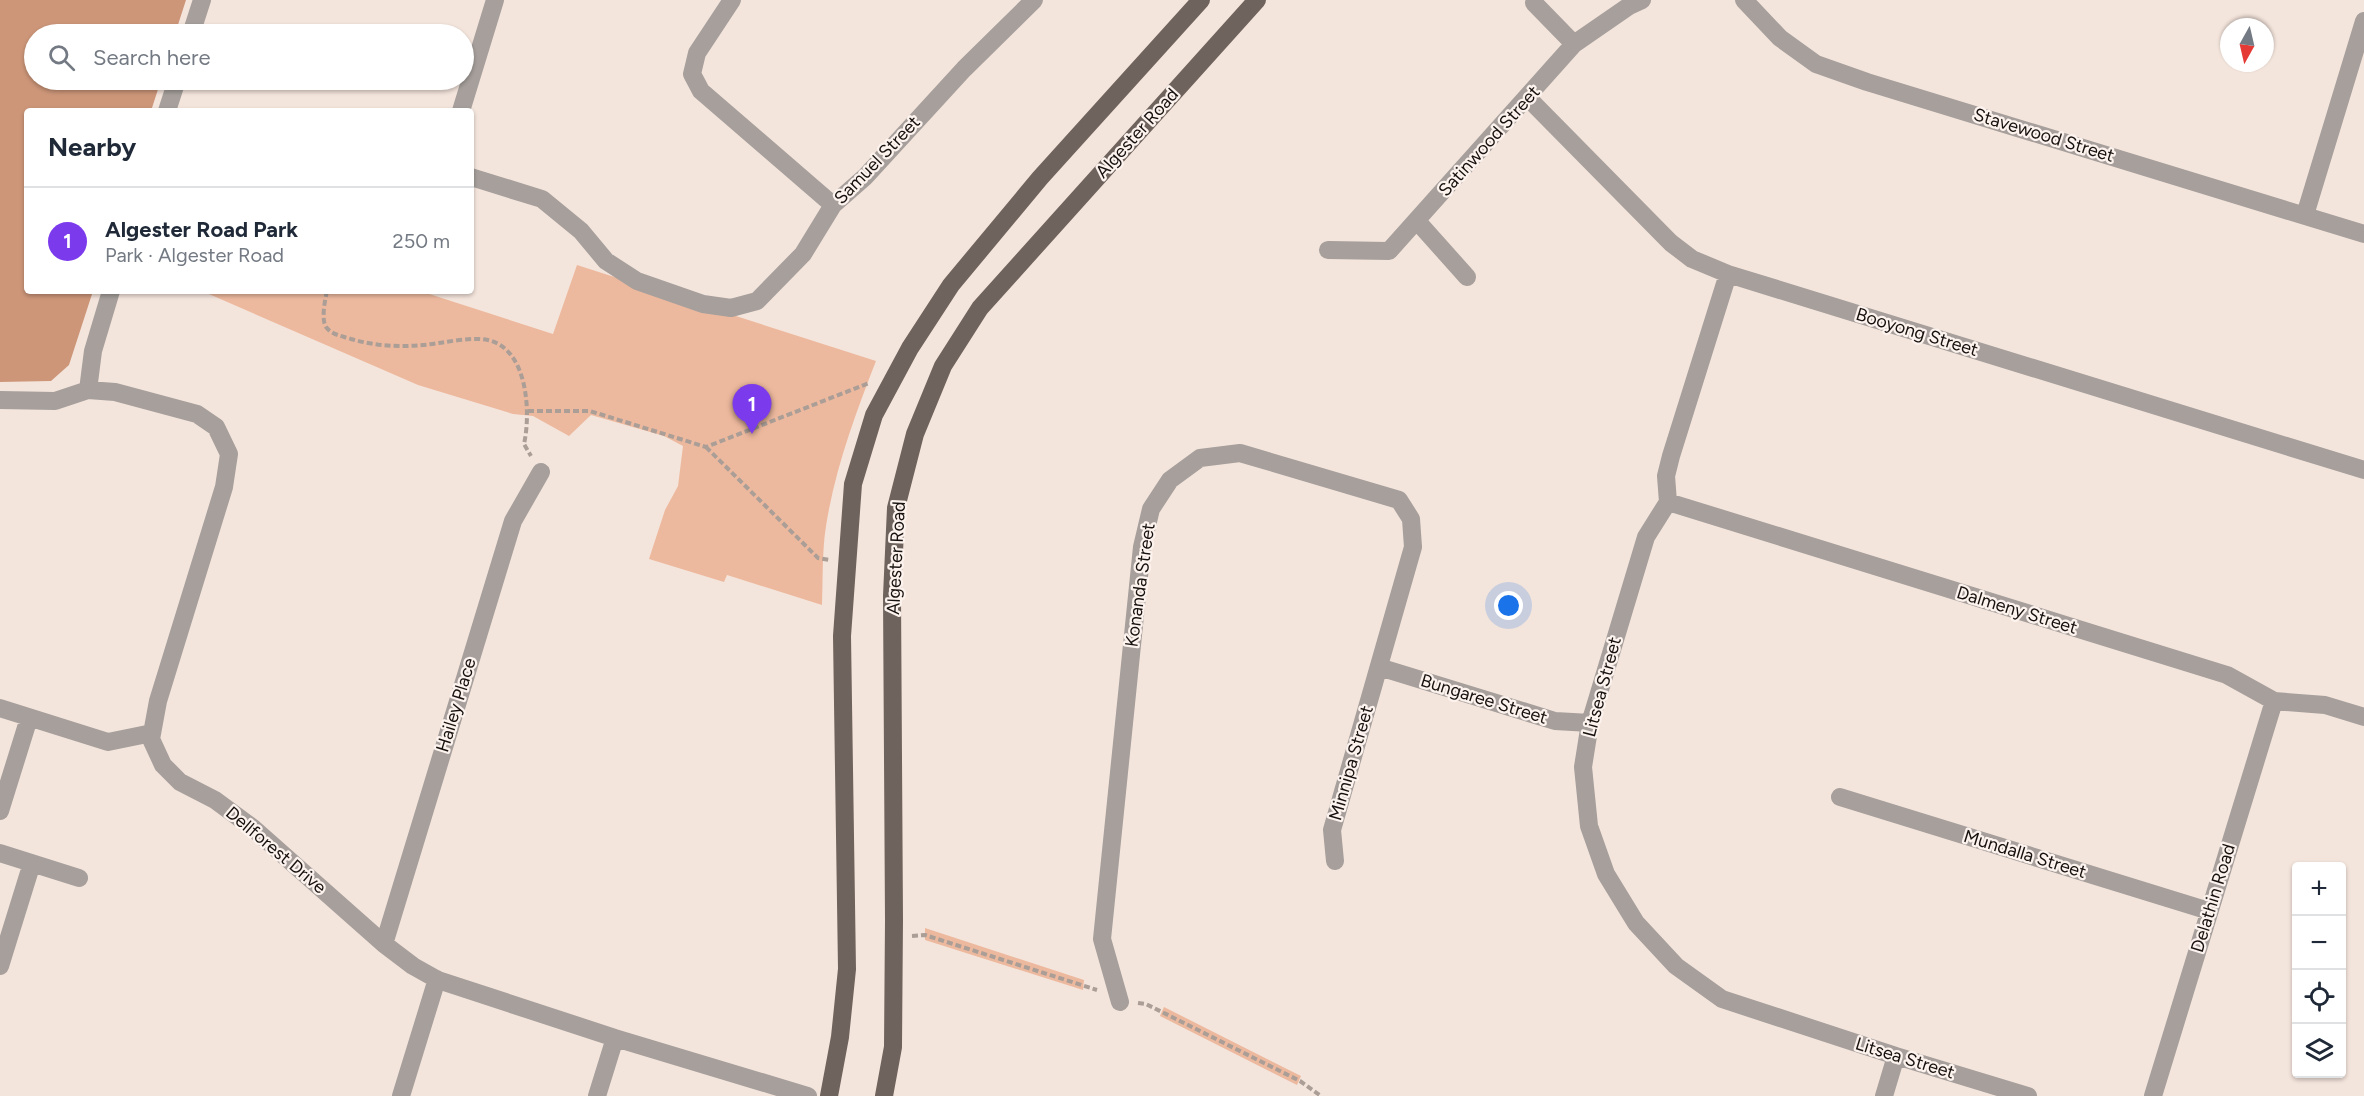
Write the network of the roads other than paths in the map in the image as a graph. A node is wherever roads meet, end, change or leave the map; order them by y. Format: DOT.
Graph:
graph roads {
  1 [pos="202,0"];
  2 [pos="495,0"];
  3 [pos="732,0"];
  4 [pos="1034,0"];
  5 [pos="1201,0"];
  6 [pos="1257,0"];
  7 [pos="1642,0"];
  8 [pos="1744,0"];
  9 [pos="1534,3"];
  10 [pos="2364,21"];
  11 [pos="194,24"];
  12 [pos="1574,44"];
  13 [pos="474,69"];
  14 [pos="174,90"];
  15 [pos="467,90"];
  16 [pos="1528,98"];
  17 [pos="168,108"];
  18 [pos="462,108"];
  19 [pos="474,178"];
  20 [pos="832,205"];
  21 [pos="2305,215"];
  22 [pos="1417,221"];
  23 [pos="2364,234"];
  24 [pos="1328,250"];
  25 [pos="1728,274"];
  26 [pos="1467,277"];
  27 [pos="110,294"];
  28 [pos="88,390"];
  29 [pos="0,400"];
  30 [pos="2364,470"];
  31 [pos="541,472"];
  32 [pos="1668,502"];
  33 [pos="1379,667"];
  34 [pos="2274,701"];
  35 [pos="0,708"];
  36 [pos="2364,717"];
  37 [pos="29,718"];
  38 [pos="1590,723"];
  39 [pos="152,733"];
  40 [pos="1840,797"];
  41 [pos="0,811"];
  42 [pos="0,853"];
  43 [pos="1335,861"];
  44 [pos="32,863"];
  45 [pos="79,878"];
  46 [pos="2209,911"];
  47 [pos="384,944"];
  48 [pos="0,966"];
  49 [pos="437,979"];
  50 [pos="1120,1002"];
  51 [pos="615,1038"];
  52 [pos="1896,1056"];
  53 [pos="401,1096"];
  54 [pos="597,1096"];
  55 [pos="808,1096"];
  56 [pos="829,1096"];
  57 [pos="884,1096"];
  58 [pos="1884,1096"];
  59 [pos="2028,1096"];
  60 [pos="2152,1096"];
  1 -- 11 [label="street"];
  2 -- 13 [label="street"];
  3 -- 20 [label="street"];
  4 -- 20 [label="street, Samuel Street"];
  5 -- 56 [label="main road"];
  6 -- 57 [label="main road, Algester Road"];
  7 -- 12 [label="street, Satinwood Street"];
  8 -- 21 [label="street, Stavewood Street"];
  9 -- 12 [label="street"];
  10 -- 21 [label="street"];
  12 -- 16 [label="street, Satinwood Street"];
  14 -- 17 [label="street"];
  15 -- 18 [label="street"];
  16 -- 22 [label="street, Satinwood Street"];
  16 -- 25 [label="street, Booyong Street"];
  19 -- 20 [label="street, Samuel Street"];
  21 -- 23 [label="street, Stavewood Street"];
  22 -- 24 [label="street, Satinwood Street"];
  22 -- 26 [label="street"];
  25 -- 30 [label="street, Booyong Street"];
  25 -- 32 [label="street"];
  27 -- 28 [label="street"];
  28 -- 29 [label="street"];
  28 -- 39 [label="street, Dellforest Drive"];
  31 -- 47 [label="street, Hailey Place"];
  32 -- 34 [label="street, Dalmeny Street"];
  32 -- 38 [label="street, Litsea Street"];
  33 -- 38 [label="street, Bungaree Street"];
  33 -- 43 [label="street, Minnipa Street"];
  33 -- 50 [label="street, Konanda Street"];
  34 -- 36 [label="street, Dalmeny Street"];
  34 -- 46 [label="street, Delathin Road"];
  35 -- 37 [label="street"];
  37 -- 39 [label="street"];
  37 -- 41 [label="street"];
  38 -- 52 [label="street, Litsea Street"];
  39 -- 47 [label="street, Dellforest Drive"];
  40 -- 46 [label="street, Mundalla Street"];
  42 -- 44 [label="street"];
  44 -- 45 [label="street"];
  44 -- 48 [label="street"];
  46 -- 60 [label="street, Delathin Road"];
  47 -- 49 [label="street, Dellforest Drive"];
  49 -- 51 [label="street, Dellforest Drive"];
  49 -- 53 [label="street"];
  51 -- 54 [label="street"];
  51 -- 55 [label="street, Dellforest Drive"];
  52 -- 58 [label="street"];
  52 -- 59 [label="street, Litsea Street"];
}
